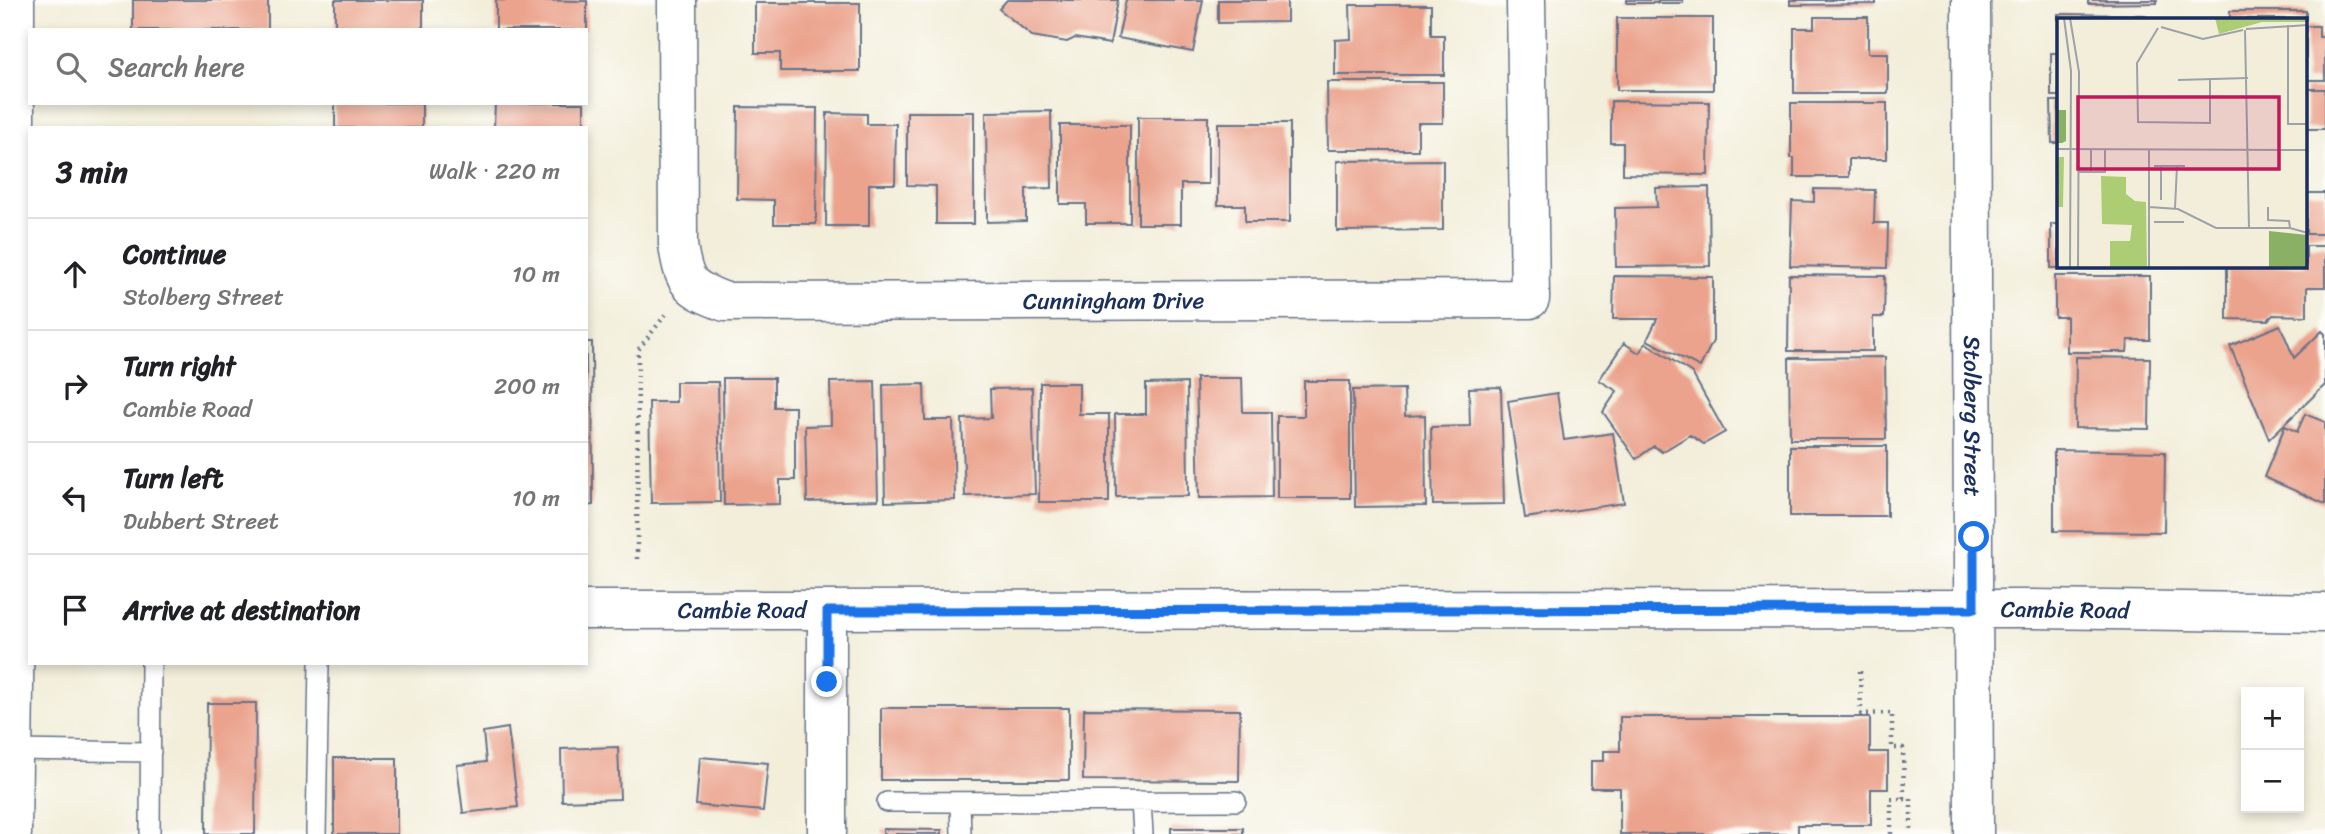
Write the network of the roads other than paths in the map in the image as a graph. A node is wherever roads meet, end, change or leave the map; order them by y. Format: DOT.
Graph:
graph roads {
  1 [pos="15,0"];
  2 [pos="677,0"];
  3 [pos="1526,0"];
  4 [pos="1971,0"];
  5 [pos="15,609"];
  6 [pos="1974,609"];
  7 [pos="588,610"];
  8 [pos="827,611"];
  9 [pos="2325,612"];
  10 [pos="151,665"];
  11 [pos="318,665"];
  12 [pos="13,750"];
  13 [pos="150,752"];
  14 [pos="1141,801"];
  15 [pos="1236,801"];
  16 [pos="887,802"];
  17 [pos="960,802"];
  18 [pos="12,834"];
  19 [pos="150,834"];
  20 [pos="316,834"];
  21 [pos="827,834"];
  22 [pos="961,834"];
  23 [pos="1143,834"];
  24 [pos="1974,834"];
  1 -- 5 [label="main road"];
  2 -- 3 [label="main road, Cunningham Drive"];
  4 -- 6 [label="main road, Stolberg Street"];
  5 -- 12 [label="main road"];
  6 -- 8 [label="main road, Cambie Road"];
  6 -- 9 [label="main road, Cambie Road"];
  6 -- 24 [label="main road, Stolberg Street"];
  7 -- 8 [label="main road, Cambie Road"];
  8 -- 21 [label="main road"];
  10 -- 13 [label="lane"];
  11 -- 20 [label="lane"];
  12 -- 13 [label="lane"];
  12 -- 18 [label="main road"];
  13 -- 19 [label="lane"];
  14 -- 15 [label="lane"];
  14 -- 17 [label="lane"];
  14 -- 23 [label="lane"];
  16 -- 17 [label="lane"];
  17 -- 22 [label="lane"];
}
